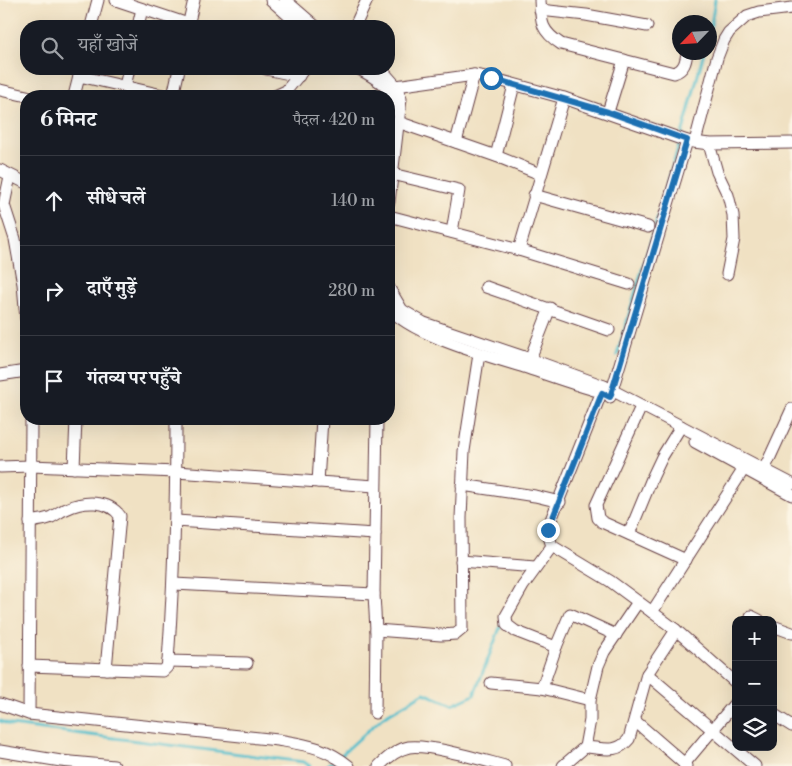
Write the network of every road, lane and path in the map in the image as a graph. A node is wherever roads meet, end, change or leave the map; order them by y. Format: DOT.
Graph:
graph roads {
  1 [pos="98,0"];
  2 [pos="116,0"];
  3 [pos="194,0"];
  4 [pos="271,0"];
  5 [pos="285,0"];
  6 [pos="366,0"];
  7 [pos="540,5"];
  8 [pos="142,8"];
  9 [pos="792,8"];
  10 [pos="93,20"];
  11 [pos="139,20"];
  12 [pos="174,20"];
  13 [pos="189,20"];
  14 [pos="293,20"];
  15 [pos="309,20"];
  16 [pos="358,20"];
  17 [pos="647,26"];
  18 [pos="624,60"];
  19 [pos="686,60"];
  20 [pos="79,75"];
  21 [pos="90,75"];
  22 [pos="128,75"];
  23 [pos="178,75"];
  24 [pos="299,75"];
  25 [pos="369,75"];
  26 [pos="386,75"];
  27 [pos="474,75"];
  28 [pos="514,84"];
  29 [pos="125,86"];
  30 [pos="396,86"];
  31 [pos="0,90"];
  32 [pos="76,90"];
  33 [pos="141,90"];
  34 [pos="174,90"];
  35 [pos="287,90"];
  36 [pos="388,90"];
  37 [pos="20,94"];
  38 [pos="564,98"];
  39 [pos="608,112"];
  40 [pos="398,122"];
  41 [pos="691,141"];
  42 [pos="456,142"];
  43 [pos="792,143"];
  44 [pos="709,144"];
  45 [pos="395,148"];
  46 [pos="496,156"];
  47 [pos="5,173"];
  48 [pos="540,174"];
  49 [pos="395,175"];
  50 [pos="20,180"];
  51 [pos="534,195"];
  52 [pos="2,205"];
  53 [pos="395,218"];
  54 [pos="648,227"];
  55 [pos="452,232"];
  56 [pos="519,250"];
  57 [pos="20,265"];
  58 [pos="727,274"];
  59 [pos="629,284"];
  60 [pos="486,287"];
  61 [pos="395,302"];
  62 [pos="550,308"];
  63 [pos="395,316"];
  64 [pos="609,330"];
  65 [pos="479,354"];
  66 [pos="530,359"];
  67 [pos="20,372"];
  68 [pos="0,375"];
  69 [pos="607,392"];
  70 [pos="792,408"];
  71 [pos="638,411"];
  72 [pos="32,425"];
  73 [pos="76,425"];
  74 [pos="176,425"];
  75 [pos="322,425"];
  76 [pos="378,425"];
  77 [pos="679,430"];
  78 [pos="31,466"];
  79 [pos="746,466"];
  80 [pos="0,467"];
  81 [pos="74,468"];
  82 [pos="764,470"];
  83 [pos="176,472"];
  84 [pos="318,482"];
  85 [pos="792,484"];
  86 [pos="462,485"];
  87 [pos="375,486"];
  88 [pos="792,495"];
  89 [pos="560,502"];
  90 [pos="176,520"];
  91 [pos="30,522"];
  92 [pos="375,534"];
  93 [pos="629,534"];
  94 [pos="552,546"];
  95 [pos="686,560"];
  96 [pos="461,561"];
  97 [pos="535,568"];
  98 [pos="174,584"];
  99 [pos="374,594"];
  100 [pos="638,602"];
  101 [pos="652,612"];
  102 [pos="777,627"];
  103 [pos="376,630"];
  104 [pos="676,630"];
  105 [pos="792,633"];
  106 [pos="616,635"];
  107 [pos="556,647"];
  108 [pos="168,661"];
  109 [pos="247,663"];
  110 [pos="29,666"];
  111 [pos="106,669"];
  112 [pos="647,674"];
  113 [pos="732,679"];
  114 [pos="491,683"];
  115 [pos="542,688"];
  116 [pos="590,700"];
  117 [pos="0,704"];
  118 [pos="733,706"];
  119 [pos="375,713"];
  120 [pos="29,714"];
  121 [pos="777,717"];
  122 [pos="635,722"];
  123 [pos="792,726"];
  124 [pos="712,730"];
  125 [pos="585,747"];
  126 [pos="0,751"];
  127 [pos="347,764"];
  128 [pos="686,765"];
  129 [pos="114,766"];
  130 [pos="380,766"];
  131 [pos="505,766"];
  132 [pos="563,766"];
  133 [pos="755,766"];
  1 -- 10 [label="street"];
  2 -- 8 [label="street"];
  3 -- 13 [label="street"];
  4 -- 14 [label="street"];
  5 -- 15 [label="street"];
  6 -- 16 [label="street"];
  7 -- 17 [label="street"];
  7 -- 18 [label="street"];
  8 -- 11 [label="street"];
  8 -- 12 [label="street"];
  9 -- 41 [label="street"];
  18 -- 19 [label="street"];
  18 -- 39 [label="street"];
  20 -- 32 [label="street"];
  21 -- 29 [label="street"];
  22 -- 29 [label="street"];
  23 -- 34 [label="street"];
  24 -- 35 [label="street"];
  25 -- 36 [label="street"];
  26 -- 30 [label="street"];
  27 -- 28 [label="street"];
  27 -- 30 [label="street"];
  27 -- 42 [label="street"];
  28 -- 38 [label="street"];
  28 -- 46 [label="street"];
  29 -- 33 [label="street"];
  30 -- 40 [label="street"];
  31 -- 37 [label="street"];
  38 -- 39 [label="street"];
  38 -- 48 [label="street"];
  39 -- 41 [label="street"];
  40 -- 42 [label="street"];
  40 -- 45 [label="street"];
  41 -- 44 [label="street"];
  41 -- 69 [label="street"];
  42 -- 46 [label="street"];
  43 -- 44 [label="street"];
  44 -- 58 [label="street"];
  46 -- 48 [label="street"];
  47 -- 50 [label="street"];
  47 -- 52 [label="street"];
  48 -- 51 [label="street"];
  49 -- 55 [label="street"];
  51 -- 54 [label="street"];
  51 -- 56 [label="street"];
  52 -- 57 [label="street"];
  53 -- 55 [label="street"];
  55 -- 56 [label="street"];
  56 -- 59 [label="street"];
  60 -- 62 [label="street"];
  61 -- 66 [label="street"];
  62 -- 64 [label="street"];
  62 -- 66 [label="street"];
  63 -- 65 [label="street"];
  65 -- 69 [label="street"];
  65 -- 86 [label="street"];
  66 -- 69 [label="street"];
  67 -- 68 [label="street"];
  69 -- 71 [label="street"];
  69 -- 77 [label="street"];
  69 -- 89 [label="street"];
  70 -- 82 [label="street"];
  71 -- 77 [label="street"];
  71 -- 93 [label="street"];
  72 -- 78 [label="street"];
  73 -- 81 [label="street"];
  74 -- 83 [label="street"];
  75 -- 84 [label="street"];
  76 -- 87 [label="street"];
  77 -- 79 [label="street"];
  77 -- 93 [label="street"];
  78 -- 80 [label="street"];
  78 -- 81 [label="street"];
  78 -- 91 [label="street"];
  79 -- 82 [label="street"];
  79 -- 88 [label="street"];
  79 -- 95 [label="street"];
  81 -- 83 [label="street"];
  82 -- 85 [label="street"];
  83 -- 84 [label="street"];
  83 -- 90 [label="street"];
  84 -- 87 [label="street"];
  86 -- 89 [label="street"];
  86 -- 96 [label="street"];
  87 -- 92 [label="street"];
  89 -- 94 [label="street"];
  90 -- 92 [label="street"];
  90 -- 98 [label="street"];
  91 -- 110 [label="street"];
  91 -- 111 [label="street"];
  92 -- 99 [label="street"];
  93 -- 95 [label="street"];
  94 -- 97 [label="street"];
  94 -- 100 [label="street"];
  95 -- 101 [label="street"];
  96 -- 97 [label="street"];
  96 -- 103 [label="street"];
  97 -- 107 [label="street"];
  98 -- 99 [label="street"];
  98 -- 108 [label="street"];
  99 -- 103 [label="street"];
  100 -- 101 [label="street"];
  100 -- 106 [label="street"];
  101 -- 104 [label="street"];
  102 -- 105 [label="street"];
  103 -- 119 [label="street"];
  104 -- 112 [label="street"];
  104 -- 113 [label="street"];
  106 -- 107 [label="street"];
  106 -- 116 [label="street"];
  107 -- 115 [label="street"];
  108 -- 109 [label="street"];
  108 -- 111 [label="street"];
  110 -- 111 [label="street"];
  110 -- 120 [label="street"];
  112 -- 122 [label="street"];
  112 -- 124 [label="street"];
  114 -- 115 [label="street"];
  115 -- 116 [label="street"];
  116 -- 125 [label="street"];
  117 -- 120 [label="street"];
  118 -- 124 [label="street"];
  120 -- 127 [label="street"];
  121 -- 123 [label="street"];
  122 -- 125 [label="street"];
  122 -- 128 [label="street"];
  124 -- 128 [label="street"];
  124 -- 133 [label="street"];
  125 -- 132 [label="street"];
  126 -- 129 [label="street"];
  130 -- 131 [label="street"];
}
